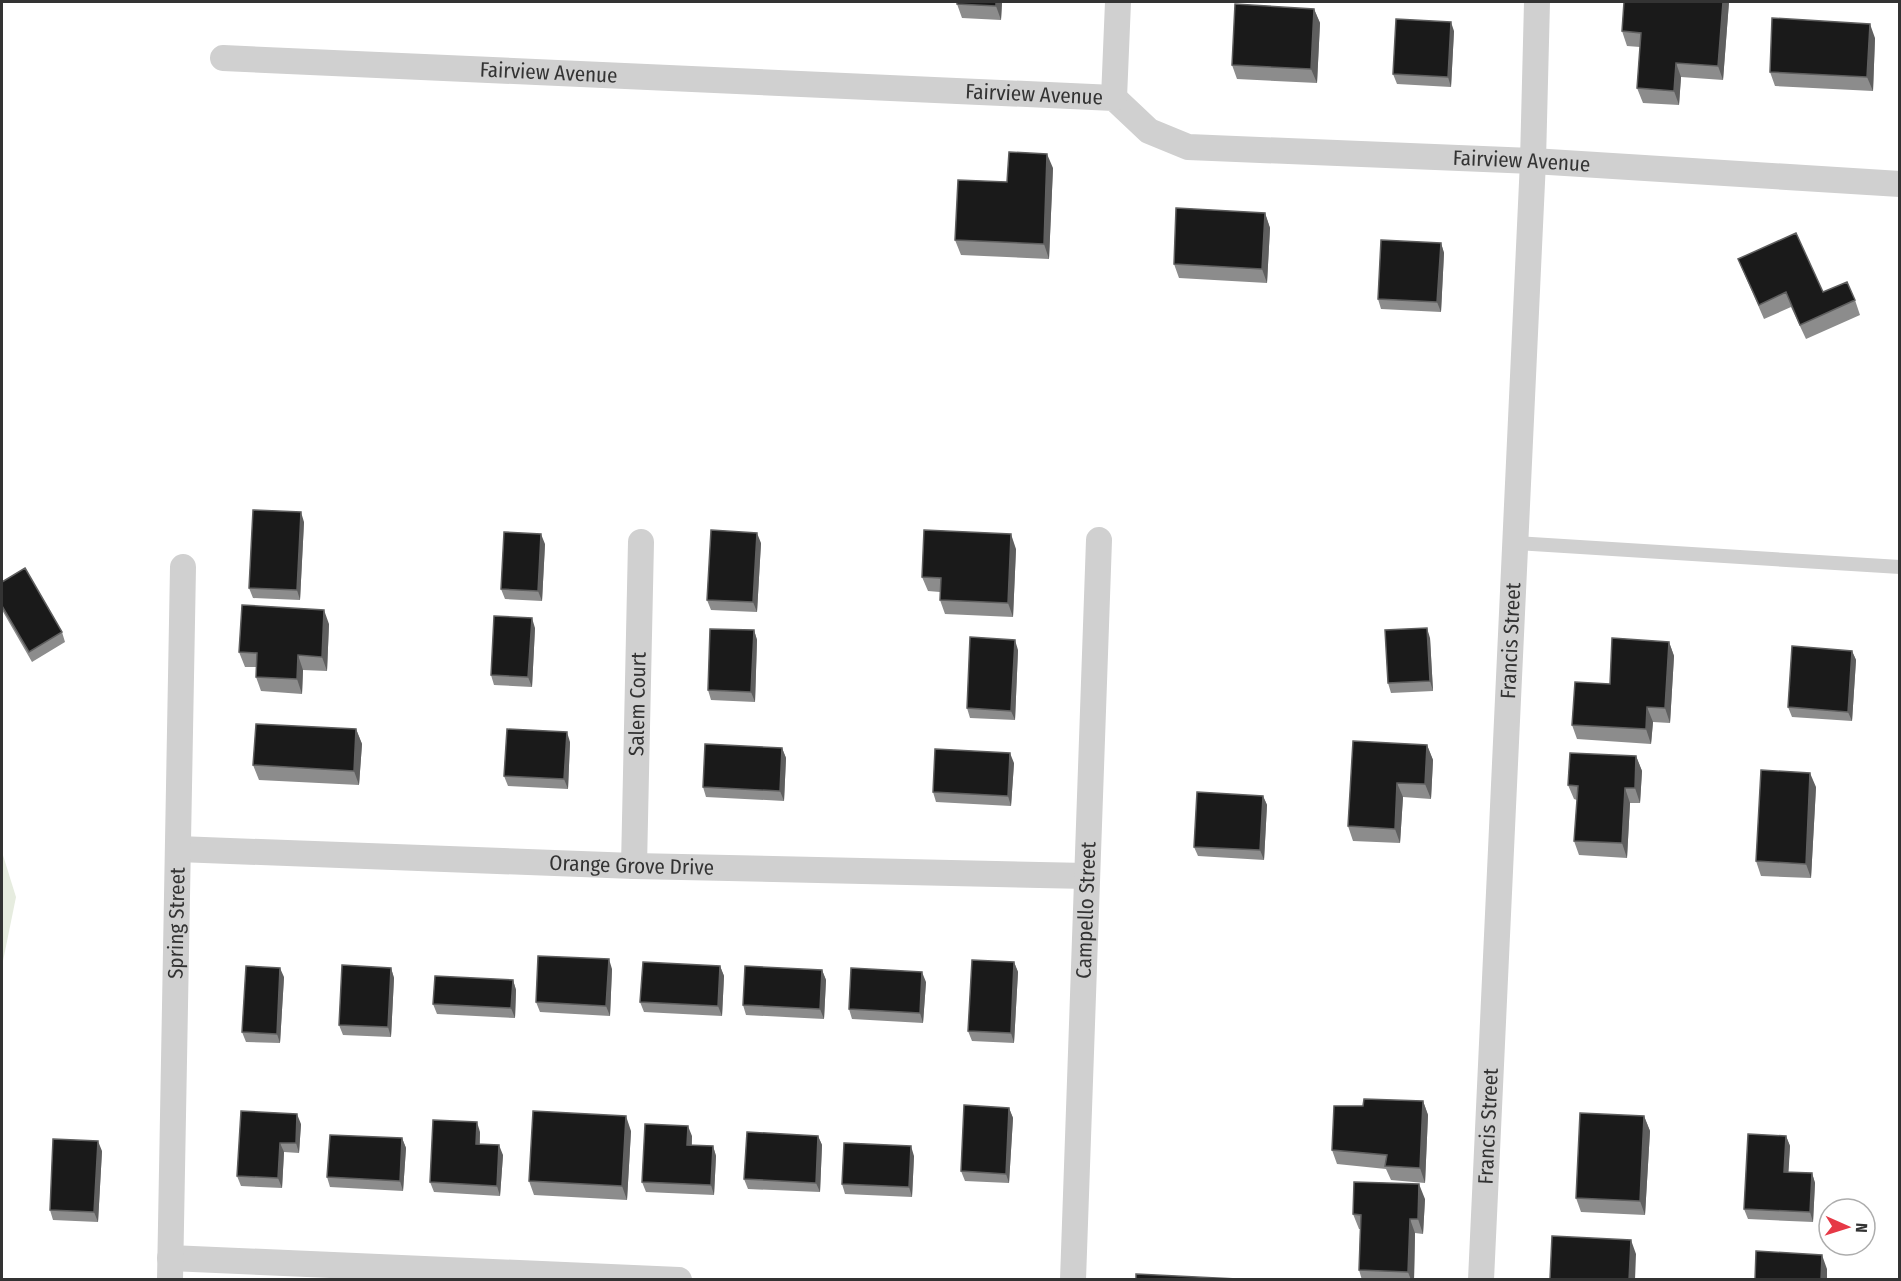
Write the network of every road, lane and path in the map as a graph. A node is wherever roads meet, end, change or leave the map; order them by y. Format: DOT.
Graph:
graph roads {
  1 [pos="1118,2"];
  2 [pos="1537,2"];
  3 [pos="223,58"];
  4 [pos="1114,98"];
  5 [pos="1533,161"];
  6 [pos="1899,184"];
  7 [pos="1099,540"];
  8 [pos="641,542"];
  9 [pos="1515,543"];
  10 [pos="183,567"];
  11 [pos="1899,567"];
  12 [pos="178,849"];
  13 [pos="634,866"];
  14 [pos="1087,876"];
  15 [pos="170,1269"];
  16 [pos="679,1280"];
  17 [pos="1073,1280"];
  18 [pos="1481,1280"];
  1 -- 4 [label="street"];
  2 -- 5 [label="street, Francis Street"];
  3 -- 4 [label="street, Fairview Avenue"];
  4 -- 5 [label="street, Fairview Avenue"];
  5 -- 6 [label="street, Fairview Avenue"];
  5 -- 9 [label="street, Francis Street"];
  7 -- 14 [label="street, Campello Street"];
  8 -- 13 [label="street, Salem Court"];
  9 -- 11 [label="lane"];
  9 -- 18 [label="street, Francis Street"];
  10 -- 12 [label="street, Spring Street"];
  12 -- 13 [label="street, Orange Grove Drive"];
  12 -- 15 [label="street, Spring Street"];
  13 -- 14 [label="street, Orange Grove Drive"];
  14 -- 17 [label="street, Campello Street"];
  15 -- 16 [label="street"];
}
